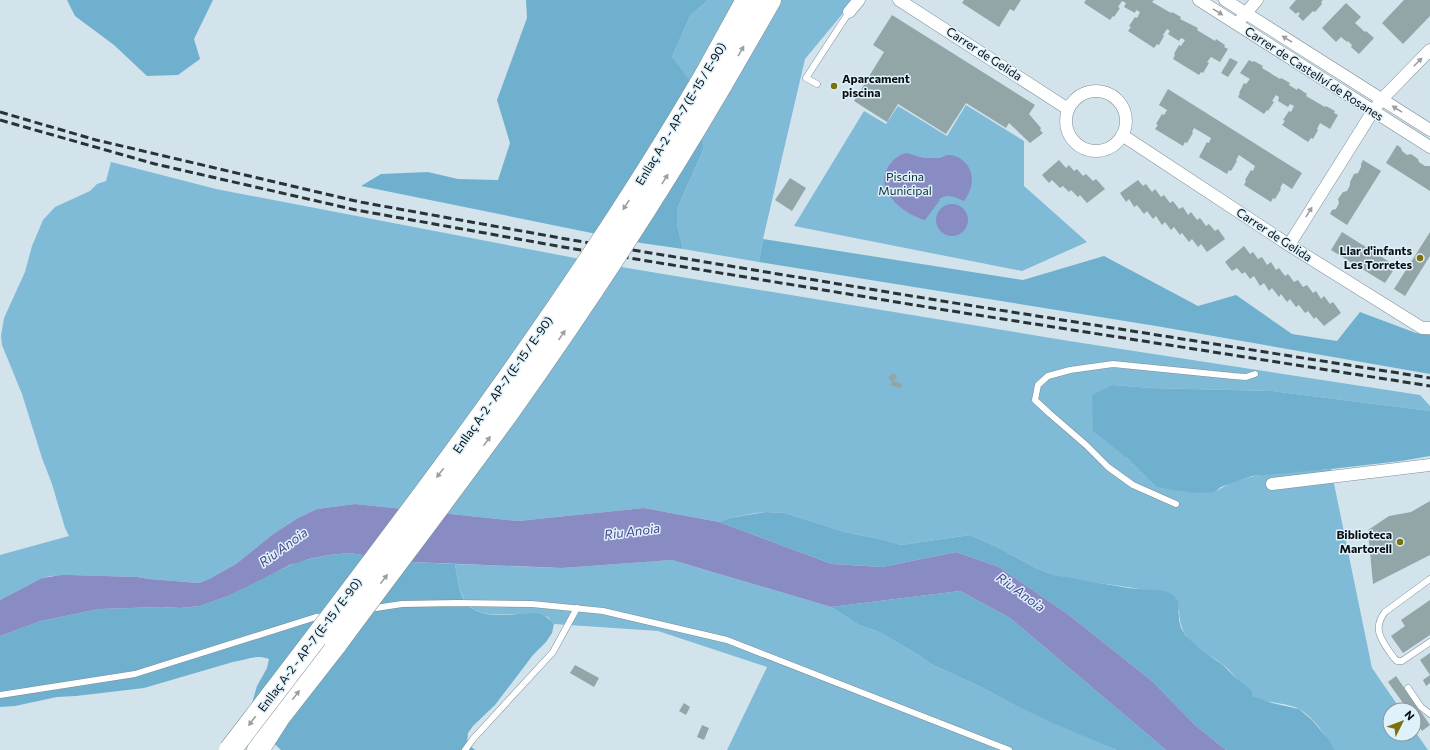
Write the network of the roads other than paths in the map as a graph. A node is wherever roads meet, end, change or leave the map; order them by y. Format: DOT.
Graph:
graph roads {
  1 [pos="747,0"];
  2 [pos="770,0"];
  3 [pos="859,0"];
  4 [pos="899,0"];
  5 [pos="1199,0"];
  6 [pos="1225,0"];
  7 [pos="1257,0"];
  8 [pos="849,12"];
  9 [pos="1245,12"];
  10 [pos="1237,24"];
  11 [pos="1430,50"];
  12 [pos="713,80"];
  13 [pos="817,84"];
  14 [pos="1382,99"];
  15 [pos="1068,109"];
  16 [pos="1373,111"];
  17 [pos="1430,130"];
  18 [pos="1122,135"];
  19 [pos="1430,147"];
  20 [pos="1289,245"];
  21 [pos="1430,328"];
  22 [pos="1255,374"];
  23 [pos="1430,465"];
  24 [pos="1272,484"];
  25 [pos="1176,504"];
  26 [pos="1430,579"];
  27 [pos="577,608"];
  28 [pos="348,612"];
  29 [pos="340,614"];
  30 [pos="1430,642"];
  31 [pos="1408,688"];
  32 [pos="0,695"];
  33 [pos="1430,714"];
  34 [pos="230,750"];
  35 [pos="258,750"];
  36 [pos="465,750"];
  37 [pos="1009,750"];
  1 -- 12 [label="highway, Enllaç A-2 - AP-7 (E-15 / E-90)"];
  12 -- 2 [label="highway, Enllaç A-2 - AP-7 (E-15 / E-90), one-way"];
  3 -- 8 [label="street"];
  4 -- 15 [label="street, Carrer de Gelida"];
  5 -- 10 [label="street, Carrer de Castellví de Rosanes, one-way"];
  6 -- 9 [label="street, Carrer de Castellví de Rosanes"];
  7 -- 9 [label="street"];
  8 -- 13 [label="lane"];
  9 -- 10 [label="street"];
  14 -- 9 [label="street, Carrer de Castellví de Rosanes, one-way"];
  10 -- 16 [label="street, Carrer de Castellví de Rosanes"];
  14 -- 11 [label="street, one-way"];
  12 -- 34 [label="highway, Enllaç A-2 - AP-7 (E-15 / E-90), one-way, bridge"];
  35 -- 12 [label="highway, Enllaç A-2 - AP-7 (E-15 / E-90), one-way, bridge"];
  14 -- 16 [label="street"];
  17 -- 14 [label="street, Carrer de Castellví de Rosanes, one-way"];
  15 -- 18 [label="street"];
  15 -- 18 [label="street"];
  16 -- 19 [label="street, Carrer de Castellví de Rosanes"];
  20 -- 16 [label="street, one-way"];
  18 -- 20 [label="street, Carrer de Gelida"];
  20 -- 21 [label="street, Carrer de Gelida"];
  22 -- 25 [label="lane"];
  23 -- 24 [label="street"];
  26 -- 30 [label="lane"];
  27 -- 28 [label="lane"];
  27 -- 36 [label="lane"];
  27 -- 37 [label="lane"];
  29 -- 32 [label="lane"];
  31 -- 33 [label="lane"];
}
